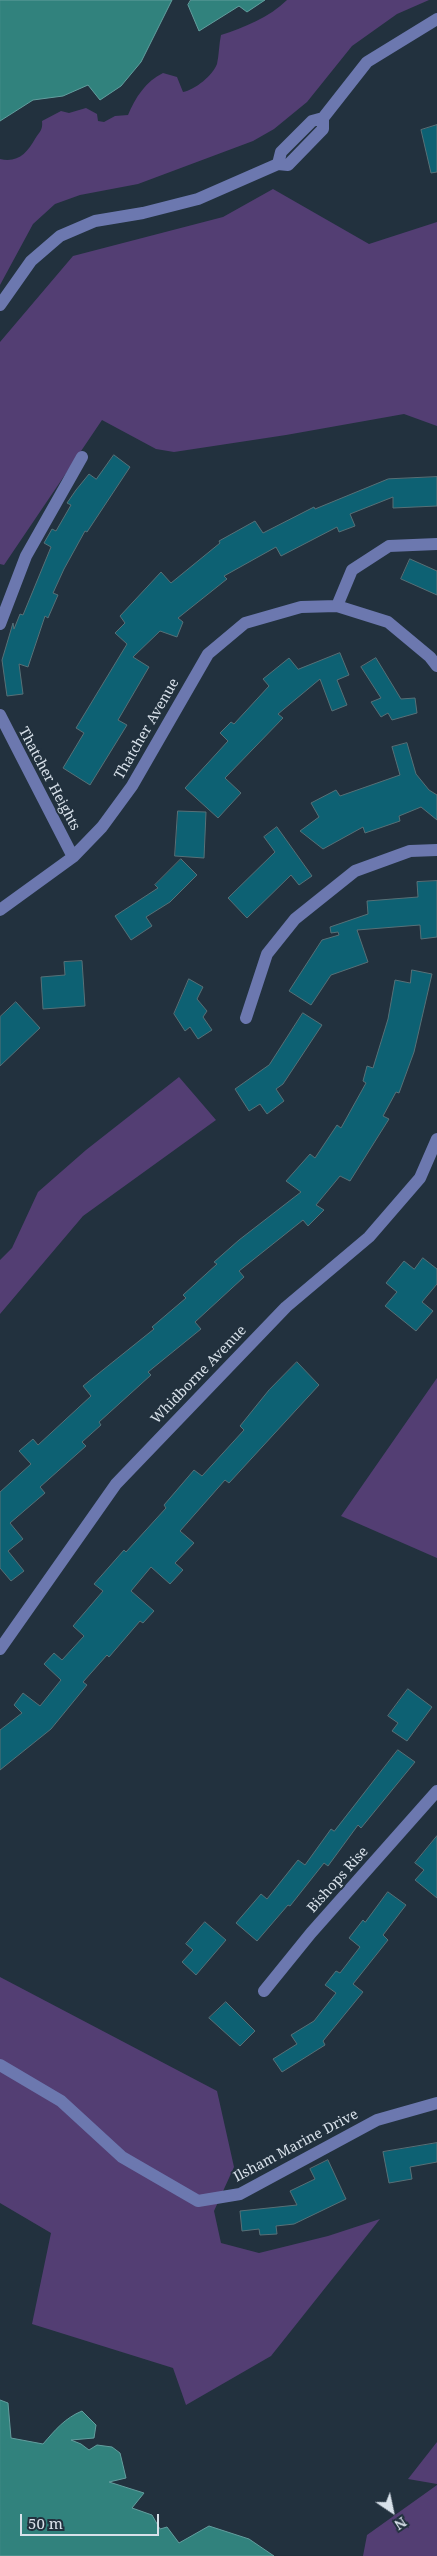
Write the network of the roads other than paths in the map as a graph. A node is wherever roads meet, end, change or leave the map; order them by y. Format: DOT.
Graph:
graph roads {
  1 [pos="437,19"];
  2 [pos="0,306"];
  3 [pos="82,457"];
  4 [pos="437,544"];
  5 [pos="337,606"];
  6 [pos="0,624"];
  7 [pos="437,666"];
  8 [pos="0,715"];
  9 [pos="437,850"];
  10 [pos="73,857"];
  11 [pos="0,910"];
  12 [pos="246,1018"];
  13 [pos="437,1139"];
  14 [pos="0,1649"];
  15 [pos="437,1791"];
  16 [pos="264,1991"];
  17 [pos="0,2065"];
  18 [pos="437,2103"];
  1 -- 2 [label="street"];
  3 -- 6 [label="street"];
  4 -- 5 [label="street"];
  5 -- 7 [label="street"];
  5 -- 10 [label="street, Thatcher Avenue"];
  8 -- 10 [label="street, Thatcher Heights"];
  9 -- 12 [label="street"];
  10 -- 11 [label="street, Thatcher Avenue"];
  13 -- 14 [label="street, Whidborne Avenue"];
  15 -- 16 [label="street, Bishops Rise"];
  17 -- 18 [label="street, Ilsham Marine Drive"];
}
